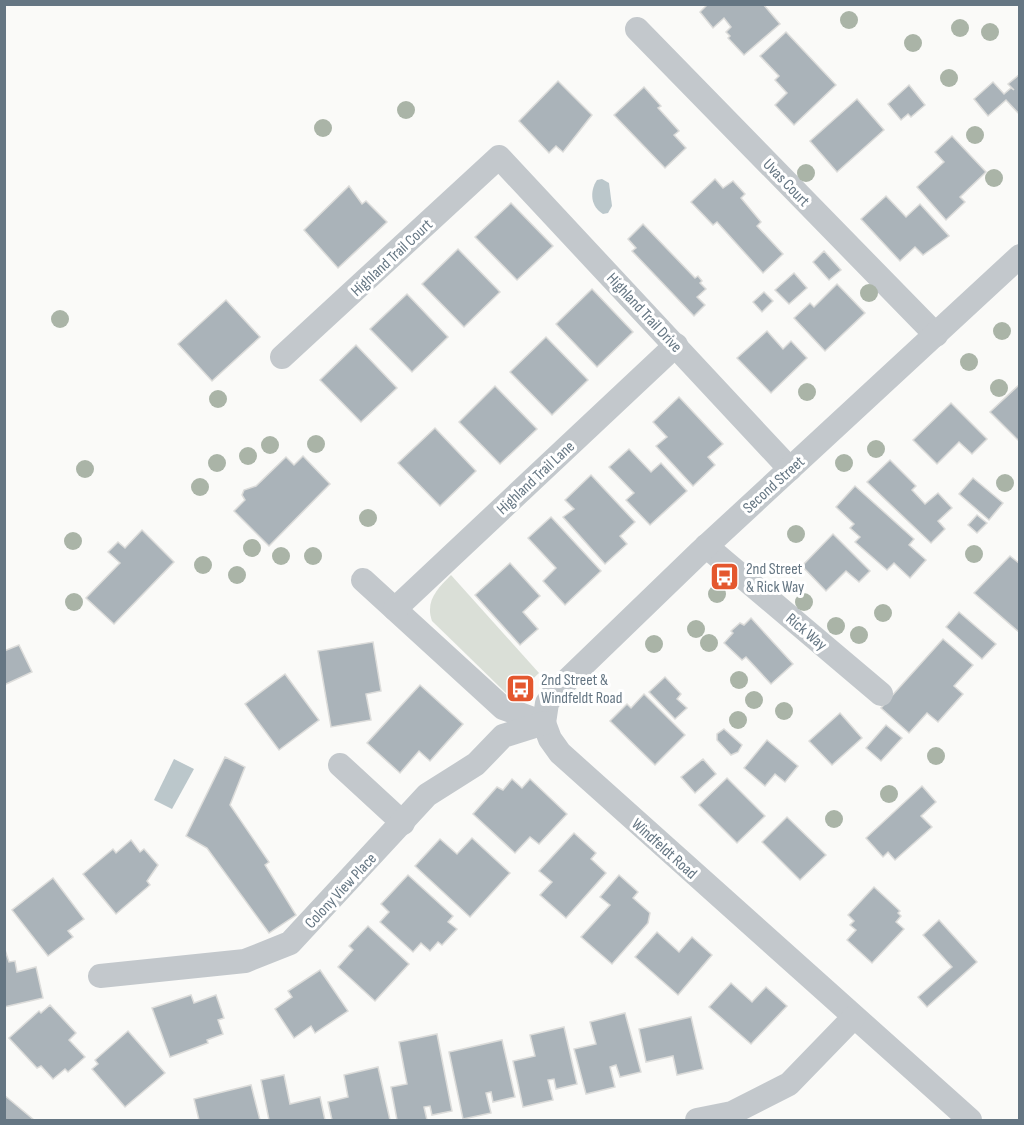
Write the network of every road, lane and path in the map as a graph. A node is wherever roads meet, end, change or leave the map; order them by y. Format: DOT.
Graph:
graph roads {
  1 [pos="638,29"];
  2 [pos="499,157"];
  3 [pos="1020,256"];
  4 [pos="936,335"];
  5 [pos="676,345"];
  6 [pos="282,357"];
  7 [pos="790,469"];
  8 [pos="706,546"];
  9 [pos="363,580"];
  10 [pos="394,609"];
  11 [pos="881,694"];
  12 [pos="544,723"];
  13 [pos="340,765"];
  14 [pos="403,822"];
  15 [pos="100,976"];
  16 [pos="854,1017"];
  17 [pos="697,1120"];
  18 [pos="970,1120"];
  1 -- 4 [label="street, Uvas Court"];
  2 -- 5 [label="street, Highland Trail Drive"];
  2 -- 6 [label="street, Highland Trail Court"];
  3 -- 4 [label="street, Second Street"];
  4 -- 7 [label="street, Second Street"];
  5 -- 7 [label="street, Highland Trail Drive"];
  5 -- 10 [label="street, Highland Trail Lane"];
  7 -- 8 [label="street, Second Street"];
  8 -- 11 [label="street, Rick Way"];
  8 -- 12 [label="street, Second Street"];
  9 -- 10 [label="street"];
  10 -- 12 [label="street"];
  12 -- 14 [label="street, Colony View Place"];
  12 -- 16 [label="street, Windfeldt Road"];
  13 -- 14 [label="street"];
  14 -- 15 [label="street, Colony View Place"];
  16 -- 17 [label="street"];
  16 -- 18 [label="street, Windfeldt Road"];
}
